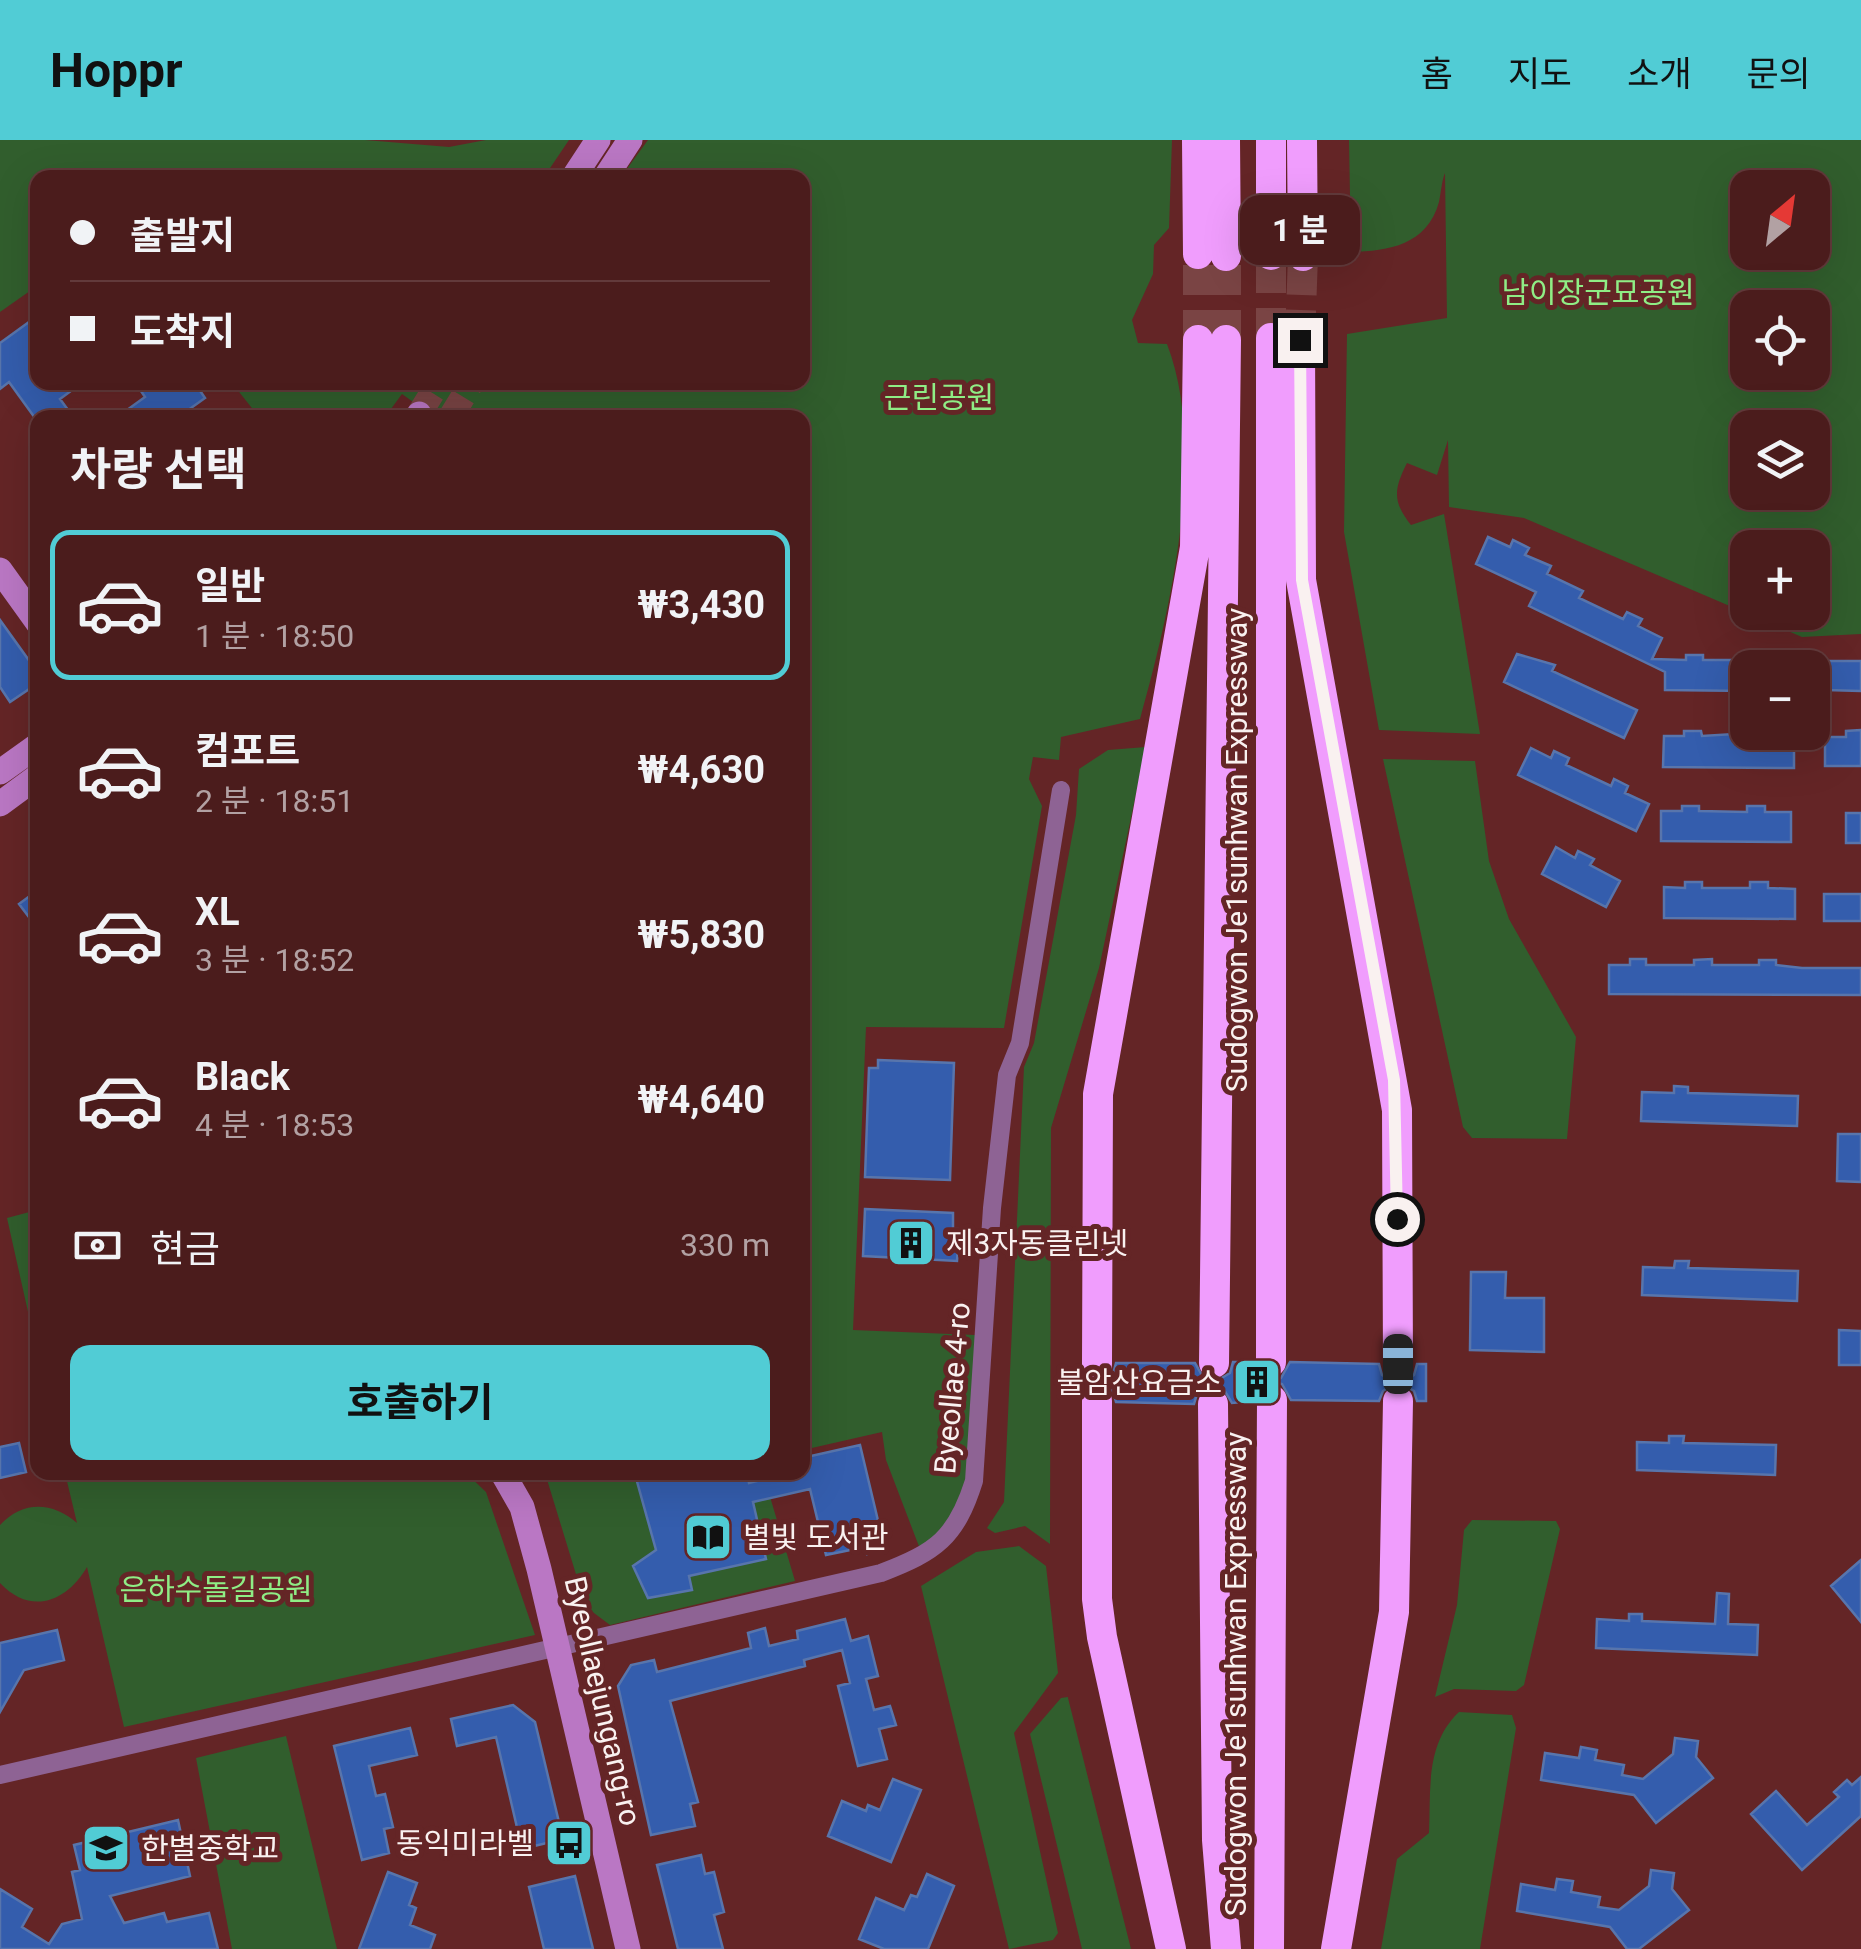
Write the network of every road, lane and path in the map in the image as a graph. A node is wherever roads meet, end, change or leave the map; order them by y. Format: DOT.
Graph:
graph roads {
  1 [pos="598,140"];
  2 [pos="630,140"];
  3 [pos="1198,140"];
  4 [pos="1225,140"];
  5 [pos="1271,140"];
  6 [pos="1302,140"];
  7 [pos="579,170"];
  8 [pos="610,170"];
  9 [pos="1272,255"];
  10 [pos="1303,256"];
  11 [pos="0,570"];
  12 [pos="30,612"];
  13 [pos="30,751"];
  14 [pos="0,772"];
  15 [pos="30,782"];
  16 [pos="1061,790"];
  17 [pos="0,804"];
  18 [pos="1271,1362"];
  19 [pos="1214,1363"];
  20 [pos="1098,1364"];
  21 [pos="1398,1364"];
  22 [pos="1272,1400"];
  23 [pos="1097,1401"];
  24 [pos="1398,1401"];
  25 [pos="1213,1404"];
  26 [pos="507,1480"];
  27 [pos="555,1646"];
  28 [pos="0,1775"];
  29 [pos="628,1949"];
  30 [pos="1171,1949"];
  31 [pos="1226,1949"];
  32 [pos="1269,1949"];
  33 [pos="1336,1949"];
  1 -- 7 [label="street"];
  2 -- 8 [label="street"];
  3 -- 4 [label="highway"];
  5 -- 9 [label="highway"];
  6 -- 10 [label="highway"];
  11 -- 12 [label="street"];
  13 -- 14 [label="street"];
  15 -- 17 [label="street"];
  16 -- 27 [label="street, Byeollae 4-ro"];
  18 -- 21 [label="highway, Sudogwon Je1sunhwan Expressway"];
  19 -- 20 [label="highway, Sudogwon Je1sunhwan Expressway"];
  22 -- 32 [label="highway, Sudogwon Je1sunhwan Expressway"];
  23 -- 30 [label="highway"];
  24 -- 33 [label="highway"];
  25 -- 31 [label="highway, Sudogwon Je1sunhwan Expressway"];
  26 -- 27 [label="street, Byeollaejungang-ro"];
  27 -- 28 [label="street, Byeollae 4-ro"];
  27 -- 29 [label="street, Byeollaejungang-ro"];
}
